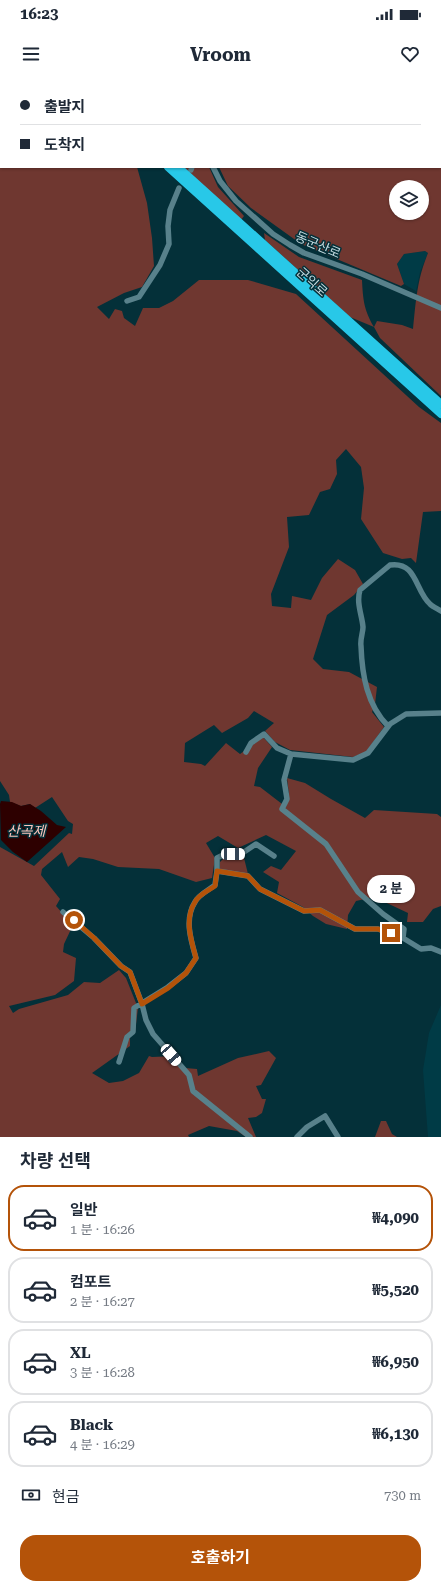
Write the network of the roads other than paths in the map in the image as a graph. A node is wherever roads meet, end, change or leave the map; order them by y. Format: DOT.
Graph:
graph roads {
  1 [pos="169,168"];
  2 [pos="179,168"];
  3 [pos="214,168"];
  4 [pos="179,188"];
  5 [pos="127,301"];
  6 [pos="441,308"];
  7 [pos="441,404"];
  8 [pos="441,414"];
  9 [pos="441,611"];
  10 [pos="441,713"];
  11 [pos="388,726"];
  12 [pos="246,752"];
  13 [pos="291,754"];
  14 [pos="274,856"];
  15 [pos="217,871"];
  16 [pos="63,912"];
  17 [pos="404,938"];
  18 [pos="441,952"];
  19 [pos="142,1004"];
  20 [pos="120,1062"];
  21 [pos="250,1137"];
  22 [pos="297,1137"];
  23 [pos="338,1137"];
  1 -- 8 [label="highway, 군익로"];
  2 -- 7 [label="highway, 군익로"];
  3 -- 6 [label="street, 동군산로"];
  4 -- 5 [label="street"];
  9 -- 11 [label="street"];
  10 -- 11 [label="street"];
  11 -- 13 [label="street"];
  12 -- 13 [label="street"];
  13 -- 17 [label="street"];
  14 -- 15 [label="street"];
  15 -- 17 [label="street"];
  15 -- 19 [label="street"];
  16 -- 19 [label="street"];
  17 -- 18 [label="street"];
  19 -- 20 [label="street"];
  19 -- 21 [label="street"];
  22 -- 23 [label="street"];
}
